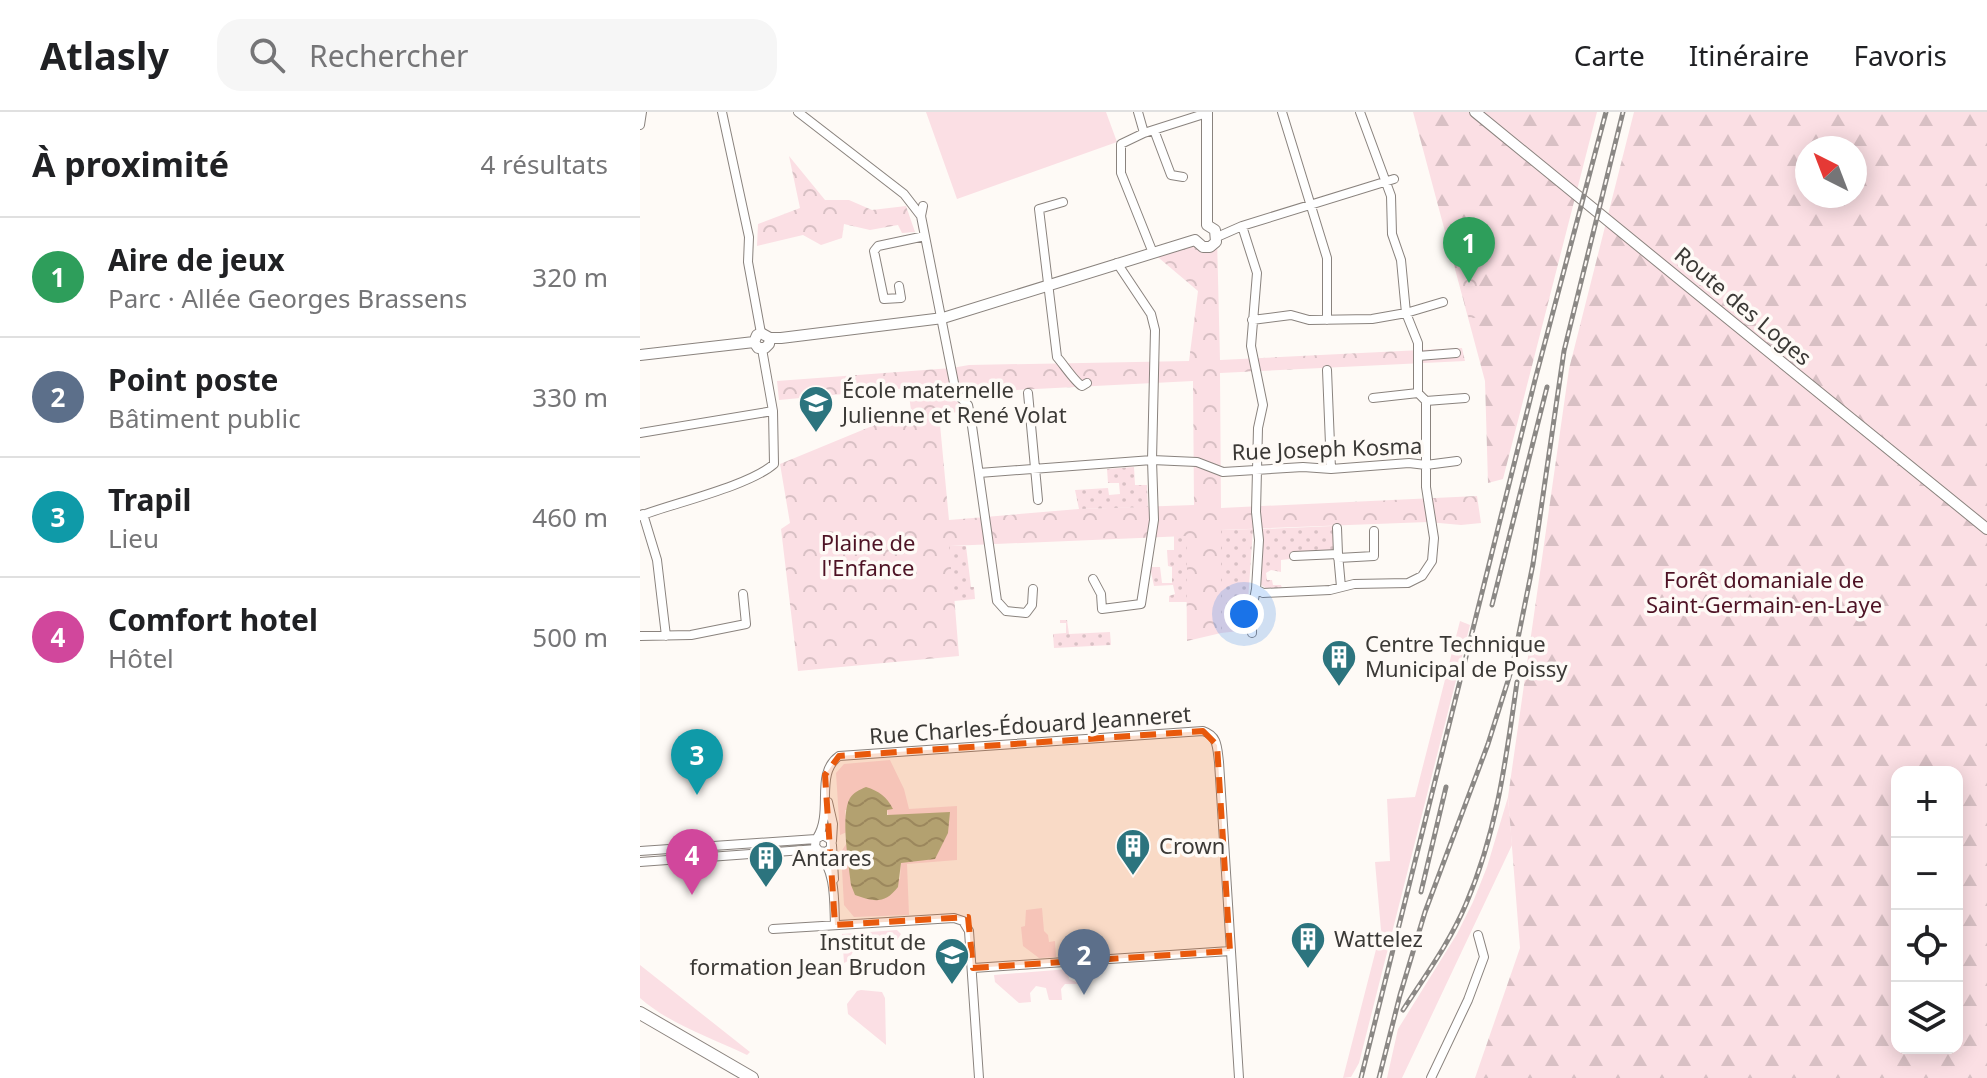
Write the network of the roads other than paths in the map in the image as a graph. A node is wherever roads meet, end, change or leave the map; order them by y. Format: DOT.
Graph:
graph roads {
  1 [pos="642,112"];
  2 [pos="722,112"];
  3 [pos="798,112"];
  4 [pos="1138,112"];
  5 [pos="1207,112"];
  6 [pos="1282,112"];
  7 [pos="1360,112"];
  8 [pos="1475,112"];
  9 [pos="640,125"];
  10 [pos="1154,130"];
  11 [pos="1144,133"];
  12 [pos="1183,177"];
  13 [pos="1390,180"];
  14 [pos="1063,202"];
  15 [pos="1312,204"];
  16 [pos="923,206"];
  17 [pos="921,216"];
  18 [pos="1207,225"];
  19 [pos="1242,226"];
  20 [pos="925,236"];
  21 [pos="1217,237"];
  22 [pos="1195,240"];
  23 [pos="1153,253"];
  24 [pos="1117,263"];
  25 [pos="1048,285"];
  26 [pos="899,286"];
  27 [pos="1443,302"];
  28 [pos="1406,313"];
  29 [pos="943,318"];
  30 [pos="1252,320"];
  31 [pos="1327,320"];
  32 [pos="762,340"];
  33 [pos="1456,353"];
  34 [pos="640,355"];
  35 [pos="1418,356"];
  36 [pos="1327,370"];
  37 [pos="1087,383"];
  38 [pos="1028,393"];
  39 [pos="1418,393"];
  40 [pos="1373,398"];
  41 [pos="1465,398"];
  42 [pos="1426,401"];
  43 [pos="773,411"];
  44 [pos="640,433"];
  45 [pos="1152,460"];
  46 [pos="1457,461"];
  47 [pos="1426,465"];
  48 [pos="1034,468"];
  49 [pos="1331,469"];
  50 [pos="1257,470"];
  51 [pos="979,473"];
  52 [pos="1038,500"];
  53 [pos="641,515"];
  54 [pos="1337,528"];
  55 [pos="1987,529"];
  56 [pos="1374,531"];
  57 [pos="1294,556"];
  58 [pos="1338,556"];
  59 [pos="1093,579"];
  60 [pos="1341,587"];
  61 [pos="1033,589"];
  62 [pos="1256,589"];
  63 [pos="743,594"];
  64 [pos="1252,633"];
  65 [pos="640,636"];
  66 [pos="666,636"];
  67 [pos="827,797"];
  68 [pos="816,838"];
  69 [pos="832,843"];
  70 [pos="817,850"];
  71 [pos="640,851"];
  72 [pos="640,862"];
  73 [pos="833,888"];
  74 [pos="835,925"];
  75 [pos="773,929"];
  76 [pos="1478,935"];
  77 [pos="1230,951"];
  78 [pos="973,968"];
  79 [pos="640,1013"];
  80 [pos="752,1078"];
  81 [pos="979,1078"];
  82 [pos="1239,1078"];
  83 [pos="1431,1078"];
  1 -- 9 [label="street"];
  2 -- 32 [label="street"];
  3 -- 17 [label="street"];
  4 -- 11 [label="street"];
  5 -- 10 [label="street"];
  5 -- 18 [label="street"];
  6 -- 15 [label="street"];
  7 -- 13 [label="street"];
  8 -- 55 [label="street, Route des Loges"];
  10 -- 11 [label="street"];
  10 -- 12 [label="street"];
  11 -- 23 [label="street"];
  13 -- 15 [label="street"];
  13 -- 28 [label="street"];
  14 -- 25 [label="street"];
  15 -- 19 [label="street"];
  15 -- 31 [label="street"];
  16 -- 17 [label="street"];
  17 -- 20 [label="street"];
  18 -- 21 [label="street"];
  18 -- 22 [label="street"];
  19 -- 21 [label="street"];
  19 -- 30 [label="street"];
  20 -- 26 [label="street"];
  20 -- 29 [label="street"];
  21 -- 22 [label="street"];
  22 -- 23 [label="street"];
  23 -- 24 [label="street"];
  24 -- 25 [label="street"];
  24 -- 45 [label="street"];
  25 -- 29 [label="street"];
  25 -- 37 [label="street"];
  27 -- 28 [label="street"];
  28 -- 31 [label="street"];
  28 -- 35 [label="street"];
  29 -- 32 [label="street"];
  29 -- 51 [label="street"];
  30 -- 31 [label="street"];
  30 -- 50 [label="street"];
  32 -- 34 [label="street"];
  32 -- 43 [label="street"];
  33 -- 35 [label="street"];
  35 -- 39 [label="street"];
  36 -- 49 [label="street"];
  38 -- 48 [label="street"];
  39 -- 40 [label="street"];
  39 -- 42 [label="street"];
  41 -- 42 [label="street"];
  42 -- 47 [label="street"];
  43 -- 44 [label="street"];
  43 -- 53 [label="street"];
  45 -- 48 [label="street, Rue Joseph Kosma"];
  45 -- 50 [label="street, Rue Joseph Kosma"];
  45 -- 59 [label="street"];
  46 -- 47 [label="street, Rue Joseph Kosma"];
  47 -- 49 [label="street, Rue Joseph Kosma"];
  47 -- 60 [label="street"];
  48 -- 51 [label="street, Rue Joseph Kosma"];
  48 -- 52 [label="street"];
  49 -- 50 [label="street, Rue Joseph Kosma"];
  50 -- 62 [label="street"];
  51 -- 61 [label="street"];
  53 -- 66 [label="street"];
  54 -- 58 [label="street"];
  56 -- 58 [label="street"];
  57 -- 58 [label="street"];
  58 -- 60 [label="street"];
  60 -- 62 [label="street"];
  62 -- 64 [label="street"];
  63 -- 66 [label="street"];
  65 -- 66 [label="street"];
  67 -- 68 [label="street, Rue Charles-Édouard Jeanneret"];
  67 -- 69 [label="street, Rue Charles-Édouard Jeanneret"];
  67 -- 77 [label="street, Rue Charles-Édouard Jeanneret"];
  68 -- 69 [label="street"];
  68 -- 70 [label="street, Rue Charles-Édouard Jeanneret"];
  68 -- 71 [label="street"];
  69 -- 70 [label="street"];
  69 -- 73 [label="street, Rue Charles-Édouard Jeanneret"];
  70 -- 72 [label="street"];
  70 -- 73 [label="street, Rue Charles-Édouard Jeanneret"];
  73 -- 74 [label="street, Rue Charles-Édouard Jeanneret"];
  74 -- 75 [label="street"];
  74 -- 78 [label="street"];
  76 -- 83 [label="street"];
  77 -- 78 [label="street"];
  77 -- 82 [label="street, Rue Charles-Édouard Jeanneret"];
  78 -- 81 [label="street"];
  79 -- 80 [label="main road"];
}
